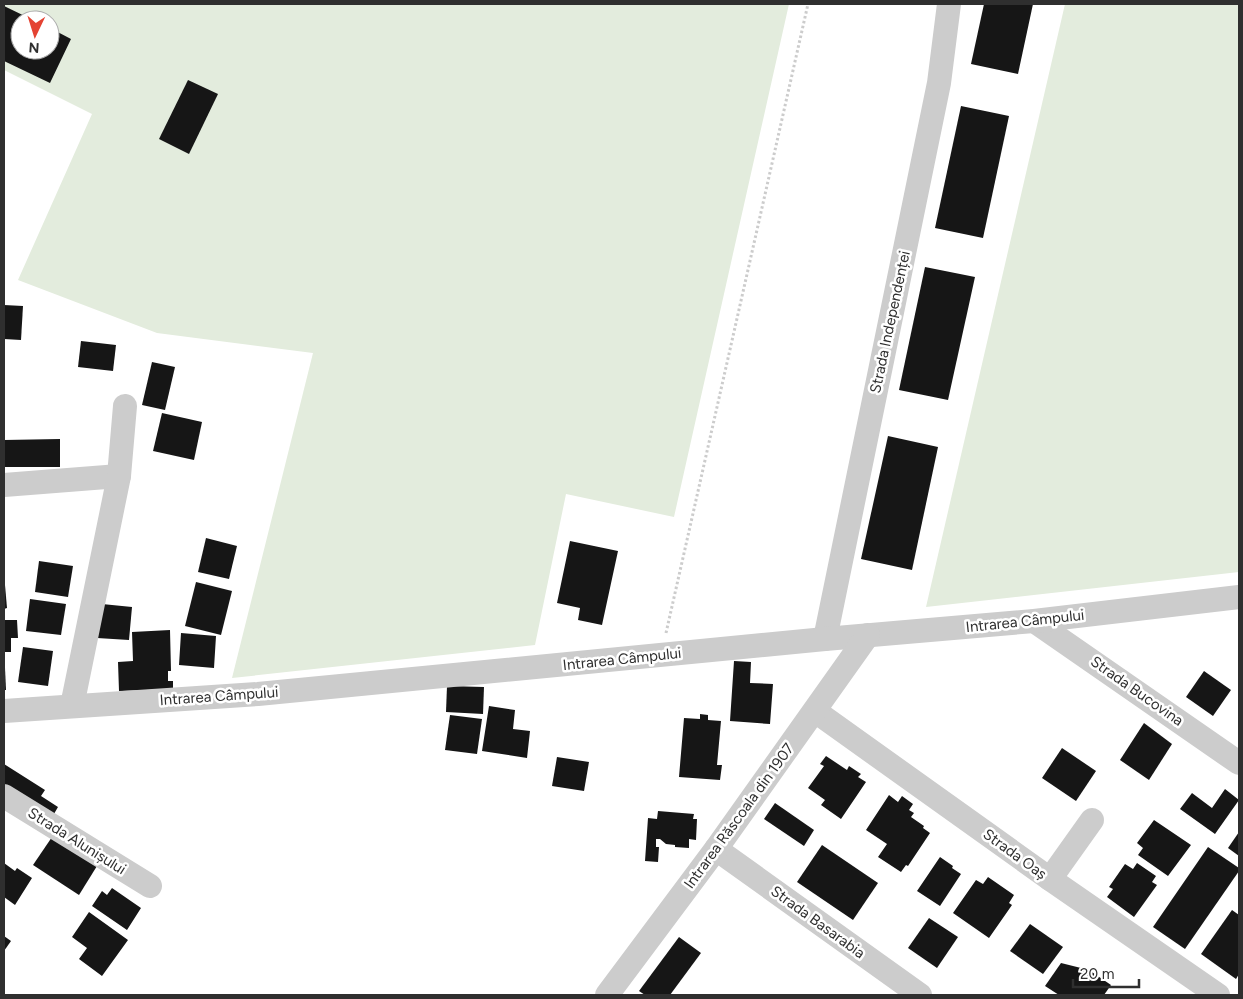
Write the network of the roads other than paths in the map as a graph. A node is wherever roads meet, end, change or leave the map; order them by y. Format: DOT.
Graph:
graph roads {
  1 [pos="949,4"];
  2 [pos="125,406"];
  3 [pos="119,476"];
  4 [pos="4,485"];
  5 [pos="1239,597"];
  6 [pos="1034,621"];
  7 [pos="868,635"];
  8 [pos="825,639"];
  9 [pos="72,706"];
  10 [pos="815,710"];
  11 [pos="4,711"];
  12 [pos="1239,763"];
  13 [pos="4,796"];
  14 [pos="1092,820"];
  15 [pos="716,849"];
  16 [pos="1050,879"];
  17 [pos="150,886"];
  18 [pos="607,995"];
  19 [pos="920,995"];
  20 [pos="1218,995"];
  1 -- 8 [label="street, Strada Independenței"];
  2 -- 3 [label="street"];
  3 -- 4 [label="street"];
  3 -- 9 [label="street"];
  5 -- 6 [label="street, Intrarea Câmpului"];
  6 -- 7 [label="street, Intrarea Câmpului"];
  6 -- 12 [label="street, Strada Bucovina"];
  7 -- 8 [label="street, Intrarea Câmpului"];
  7 -- 10 [label="street, Intrarea Răscoala din 1907"];
  8 -- 9 [label="street, Intrarea Câmpului"];
  9 -- 11 [label="street, Intrarea Câmpului"];
  10 -- 15 [label="street, Intrarea Răscoala din 1907"];
  10 -- 16 [label="street, Strada Oaș"];
  13 -- 17 [label="street, Strada Alunișului"];
  14 -- 16 [label="street"];
  15 -- 18 [label="street, Intrarea Răscoala din 1907"];
  15 -- 19 [label="street, Strada Basarabia"];
  16 -- 20 [label="street, Strada Oaș"];
}
